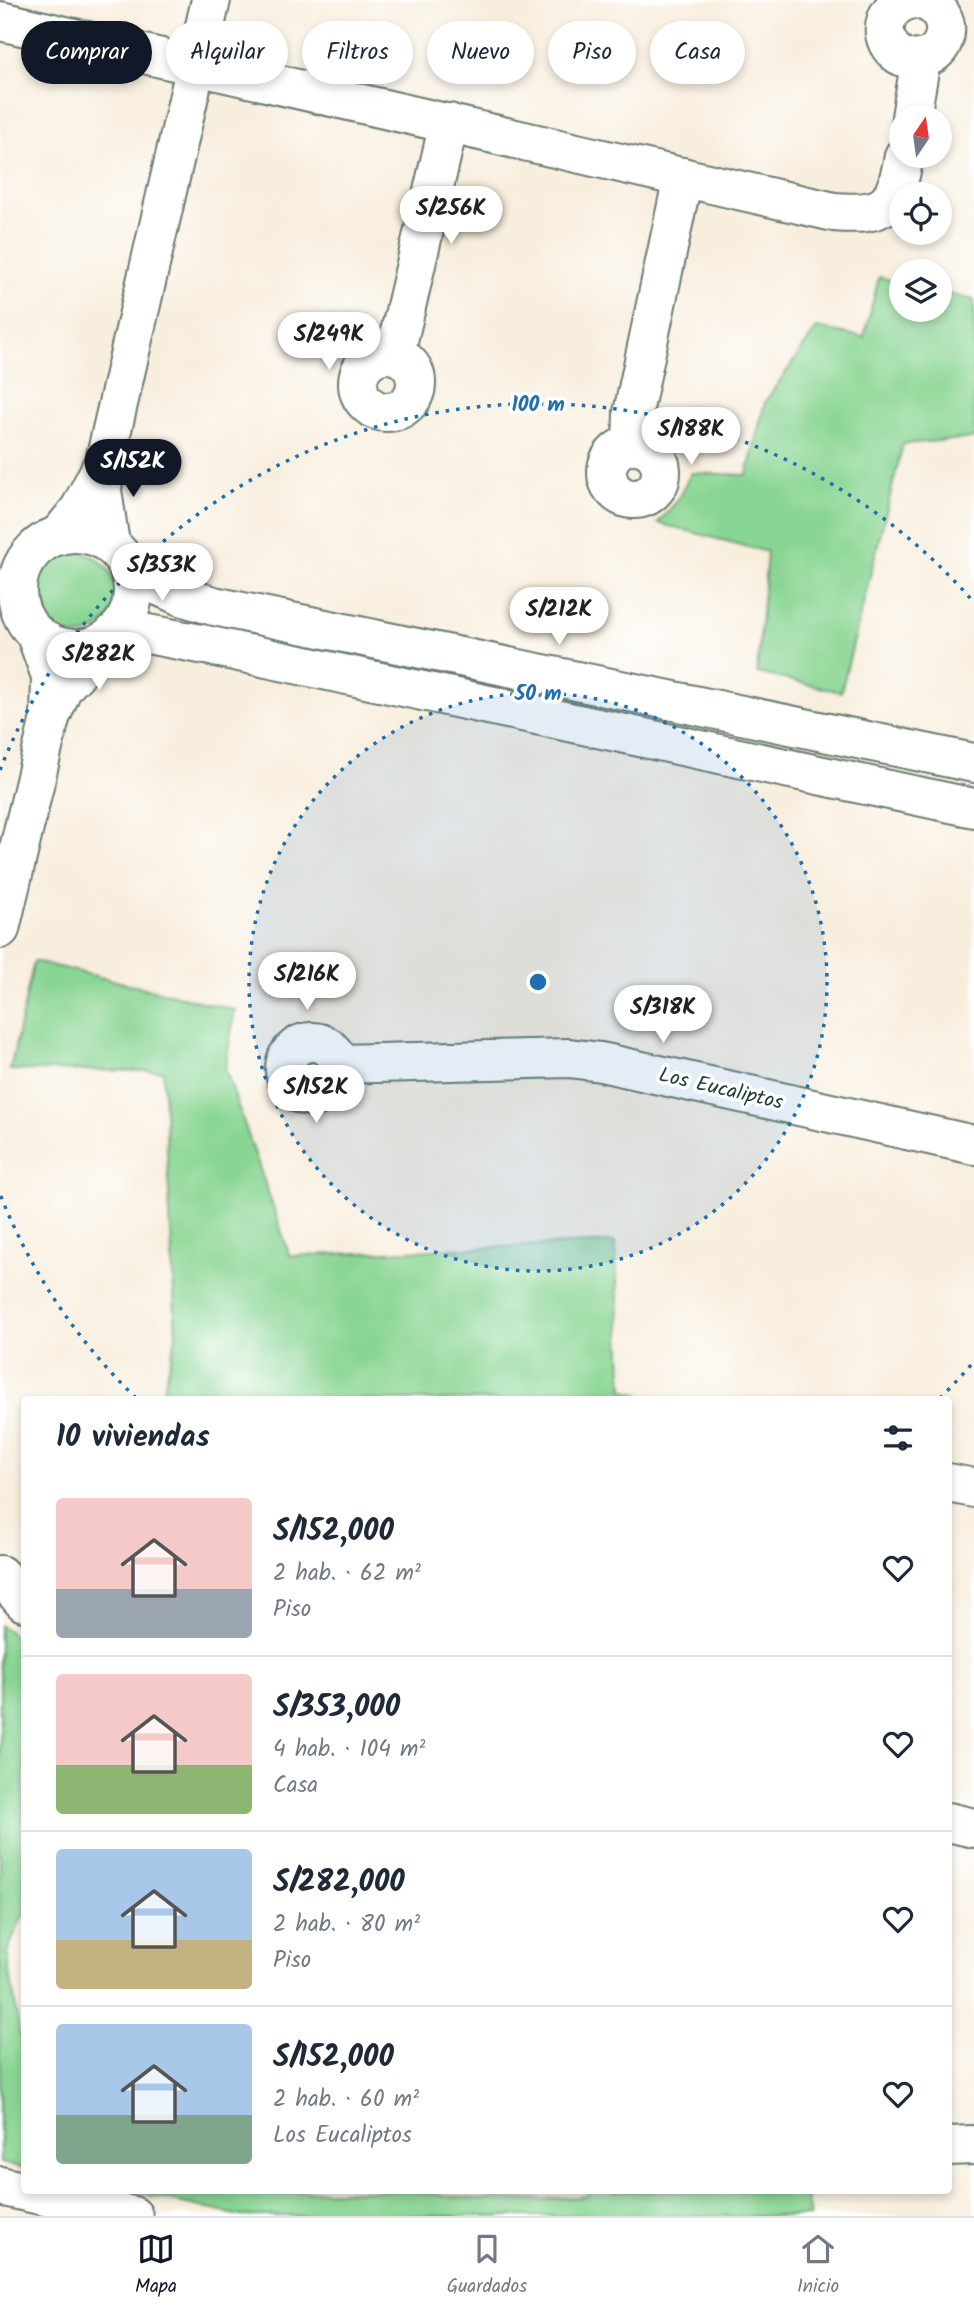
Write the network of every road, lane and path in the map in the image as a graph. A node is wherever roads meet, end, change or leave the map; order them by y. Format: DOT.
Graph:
graph roads {
  1 [pos="211,0"];
  2 [pos="910,0"];
  3 [pos="920,0"];
  4 [pos="0,21"];
  5 [pos="206,21"];
  6 [pos="166,59"];
  7 [pos="921,60"];
  8 [pos="192,84"];
  9 [pos="276,84"];
  10 [pos="913,105"];
  11 [pos="449,123"];
  12 [pos="902,168"];
  13 [pos="683,177"];
  14 [pos="395,354"];
  15 [pos="632,444"];
  16 [pos="106,456"];
  17 [pos="52,538"];
  18 [pos="0,545"];
  19 [pos="120,559"];
  20 [pos="20,620"];
  21 [pos="112,635"];
  22 [pos="50,718"];
  23 [pos="974,763"];
  24 [pos="974,808"];
  25 [pos="0,929"];
  26 [pos="340,1065"];
  27 [pos="974,1145"];
  28 [pos="952,1484"];
  29 [pos="974,1488"];
  30 [pos="0,1575"];
  31 [pos="21,1599"];
  32 [pos="952,1823"];
  33 [pos="974,1828"];
  34 [pos="974,2145"];
  35 [pos="952,2146"];
  36 [pos="0,2186"];
  37 [pos="21,2191"];
  38 [pos="35,2194"];
  39 [pos="133,2216"];
  1 -- 5 [label="street"];
  2 -- 7 [label="street"];
  3 -- 7 [label="street"];
  4 -- 6 [label="street"];
  7 -- 10 [label="street"];
  8 -- 16 [label="street"];
  9 -- 11 [label="street"];
  11 -- 13 [label="street"];
  11 -- 14 [label="street"];
  12 -- 13 [label="street"];
  13 -- 15 [label="street"];
  16 -- 17 [label="street"];
  16 -- 19 [label="street"];
  17 -- 18 [label="street"];
  17 -- 19 [label="street"];
  17 -- 20 [label="street"];
  19 -- 21 [label="street"];
  19 -- 23 [label="street"];
  20 -- 21 [label="street"];
  20 -- 22 [label="street"];
  21 -- 22 [label="street"];
  21 -- 24 [label="street"];
  22 -- 25 [label="street"];
  26 -- 27 [label="street, Los Eucaliptos"];
  28 -- 29 [label="street"];
  30 -- 31 [label="street"];
  32 -- 33 [label="street"];
  34 -- 35 [label="street"];
  36 -- 37 [label="street"];
  38 -- 39 [label="street"];
}
